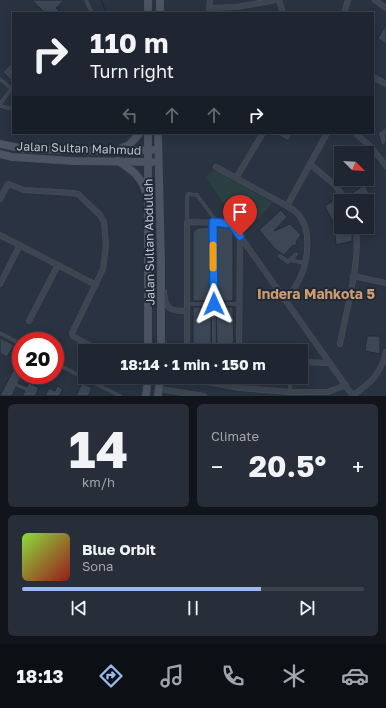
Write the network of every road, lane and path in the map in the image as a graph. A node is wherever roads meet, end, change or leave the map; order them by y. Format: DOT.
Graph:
graph roads {
  1 [pos="86,0"];
  2 [pos="148,0"];
  3 [pos="160,0"];
  4 [pos="210,0"];
  5 [pos="276,0"];
  6 [pos="279,0"];
  7 [pos="348,0"];
  8 [pos="375,0"];
  9 [pos="386,8"];
  10 [pos="209,10"];
  11 [pos="92,12"];
  12 [pos="148,12"];
  13 [pos="160,12"];
  14 [pos="283,12"];
  15 [pos="344,12"];
  16 [pos="374,78"];
  17 [pos="0,79"];
  18 [pos="386,84"];
  19 [pos="12,89"];
  20 [pos="0,105"];
  21 [pos="12,109"];
  22 [pos="139,134"];
  23 [pos="148,134"];
  24 [pos="158,134"];
  25 [pos="326,134"];
  26 [pos="356,134"];
  27 [pos="262,135"];
  28 [pos="0,144"];
  29 [pos="148,150"];
  30 [pos="158,150"];
  31 [pos="116,151"];
  32 [pos="0,154"];
  33 [pos="118,161"];
  34 [pos="148,162"];
  35 [pos="158,162"];
  36 [pos="310,164"];
  37 [pos="386,166"];
  38 [pos="216,167"];
  39 [pos="236,178"];
  40 [pos="342,194"];
  41 [pos="0,199"];
  42 [pos="148,199"];
  43 [pos="287,206"];
  44 [pos="187,222"];
  45 [pos="215,222"];
  46 [pos="356,234"];
  47 [pos="0,235"];
  48 [pos="240,236"];
  49 [pos="20,246"];
  50 [pos="296,254"];
  51 [pos="280,256"];
  52 [pos="290,260"];
  53 [pos="161,261"];
  54 [pos="305,263"];
  55 [pos="58,265"];
  56 [pos="353,276"];
  57 [pos="386,283"];
  58 [pos="0,284"];
  59 [pos="96,285"];
  60 [pos="286,300"];
  61 [pos="187,304"];
  62 [pos="214,304"];
  63 [pos="239,304"];
  64 [pos="187,311"];
  65 [pos="29,321"];
  66 [pos="0,333"];
  67 [pos="12,339"];
  68 [pos="86,344"];
  69 [pos="148,344"];
  70 [pos="161,344"];
  71 [pos="187,344"];
  72 [pos="214,344"];
  73 [pos="239,344"];
  74 [pos="340,344"];
  75 [pos="386,352"];
  76 [pos="308,362"];
  77 [pos="330,363"];
  78 [pos="64,368"];
  79 [pos="384,368"];
  80 [pos="147,384"];
  81 [pos="214,384"];
  82 [pos="240,384"];
  83 [pos="290,384"];
  84 [pos="346,385"];
  85 [pos="240,388"];
  86 [pos="158,392"];
  87 [pos="290,392"];
  88 [pos="120,396"];
  89 [pos="146,396"];
  90 [pos="204,396"];
  91 [pos="353,396"];
  1 -- 11 [label="lane"];
  2 -- 12 [label="main road"];
  3 -- 13 [label="main road"];
  4 -- 10 [label="street"];
  5 -- 10 [label="street"];
  6 -- 14 [label="street"];
  7 -- 15 [label="street"];
  8 -- 9 [label="street"];
  16 -- 18 [label="street"];
  17 -- 19 [label="lane"];
  19 -- 20 [label="lane"];
  20 -- 21 [label="lane"];
  22 -- 31 [label="main road"];
  23 -- 29 [label="main road, Jalan Sultan Abdullah"];
  24 -- 30 [label="main road, Jalan Sultan Abdullah"];
  25 -- 36 [label="street"];
  26 -- 37 [label="street"];
  27 -- 39 [label="street"];
  28 -- 31 [label="main road, Jalan Sultan Mahmud"];
  29 -- 30 [label="main road, Jalan Sultan Mahmud"];
  29 -- 31 [label="main road, Jalan Sultan Mahmud"];
  29 -- 34 [label="main road, Jalan Sultan Abdullah"];
  30 -- 35 [label="main road, Jalan Sultan Abdullah"];
  32 -- 33 [label="main road, Jalan Sultan Mahmud"];
  33 -- 34 [label="main road, Jalan Sultan Mahmud"];
  33 -- 42 [label="main road"];
  34 -- 35 [label="main road, Jalan Sultan Mahmud"];
  34 -- 42 [label="main road, Jalan Sultan Abdullah"];
  35 -- 53 [label="main road, Jalan Sultan Abdullah"];
  36 -- 40 [label="street"];
  36 -- 43 [label="street"];
  38 -- 39 [label="street"];
  39 -- 43 [label="street"];
  41 -- 59 [label="street"];
  42 -- 69 [label="main road, Jalan Sultan Abdullah"];
  43 -- 54 [label="street"];
  44 -- 45 [label="street"];
  44 -- 45 [label="lane"];
  44 -- 61 [label="street"];
  45 -- 48 [label="street"];
  45 -- 62 [label="lane"];
  46 -- 56 [label="street"];
  47 -- 49 [label="street"];
  48 -- 60 [label="street"];
  48 -- 63 [label="street"];
  49 -- 55 [label="street"];
  49 -- 58 [label="street"];
  50 -- 52 [label="lane"];
  51 -- 52 [label="lane"];
  52 -- 54 [label="lane"];
  53 -- 64 [label="street"];
  53 -- 70 [label="main road, Jalan Sultan Abdullah"];
  54 -- 60 [label="street"];
  55 -- 59 [label="street"];
  55 -- 65 [label="street"];
  56 -- 57 [label="street"];
  56 -- 74 [label="street"];
  59 -- 68 [label="street"];
  60 -- 77 [label="street"];
  61 -- 62 [label="lane"];
  61 -- 64 [label="street"];
  62 -- 63 [label="lane"];
  62 -- 72 [label="lane"];
  63 -- 73 [label="street"];
  64 -- 71 [label="street"];
  66 -- 67 [label="lane"];
  75 -- 79 [label="street"];
  76 -- 77 [label="street"];
  77 -- 84 [label="street"];
  78 -- 88 [label="lane"];
  79 -- 91 [label="street"];
  80 -- 89 [label="main road"];
  81 -- 85 [label="street"];
  82 -- 85 [label="street"];
  83 -- 87 [label="lane"];
  84 -- 87 [label="street"];
  84 -- 91 [label="street"];
  85 -- 87 [label="street"];
  86 -- 90 [label="street"];
}
